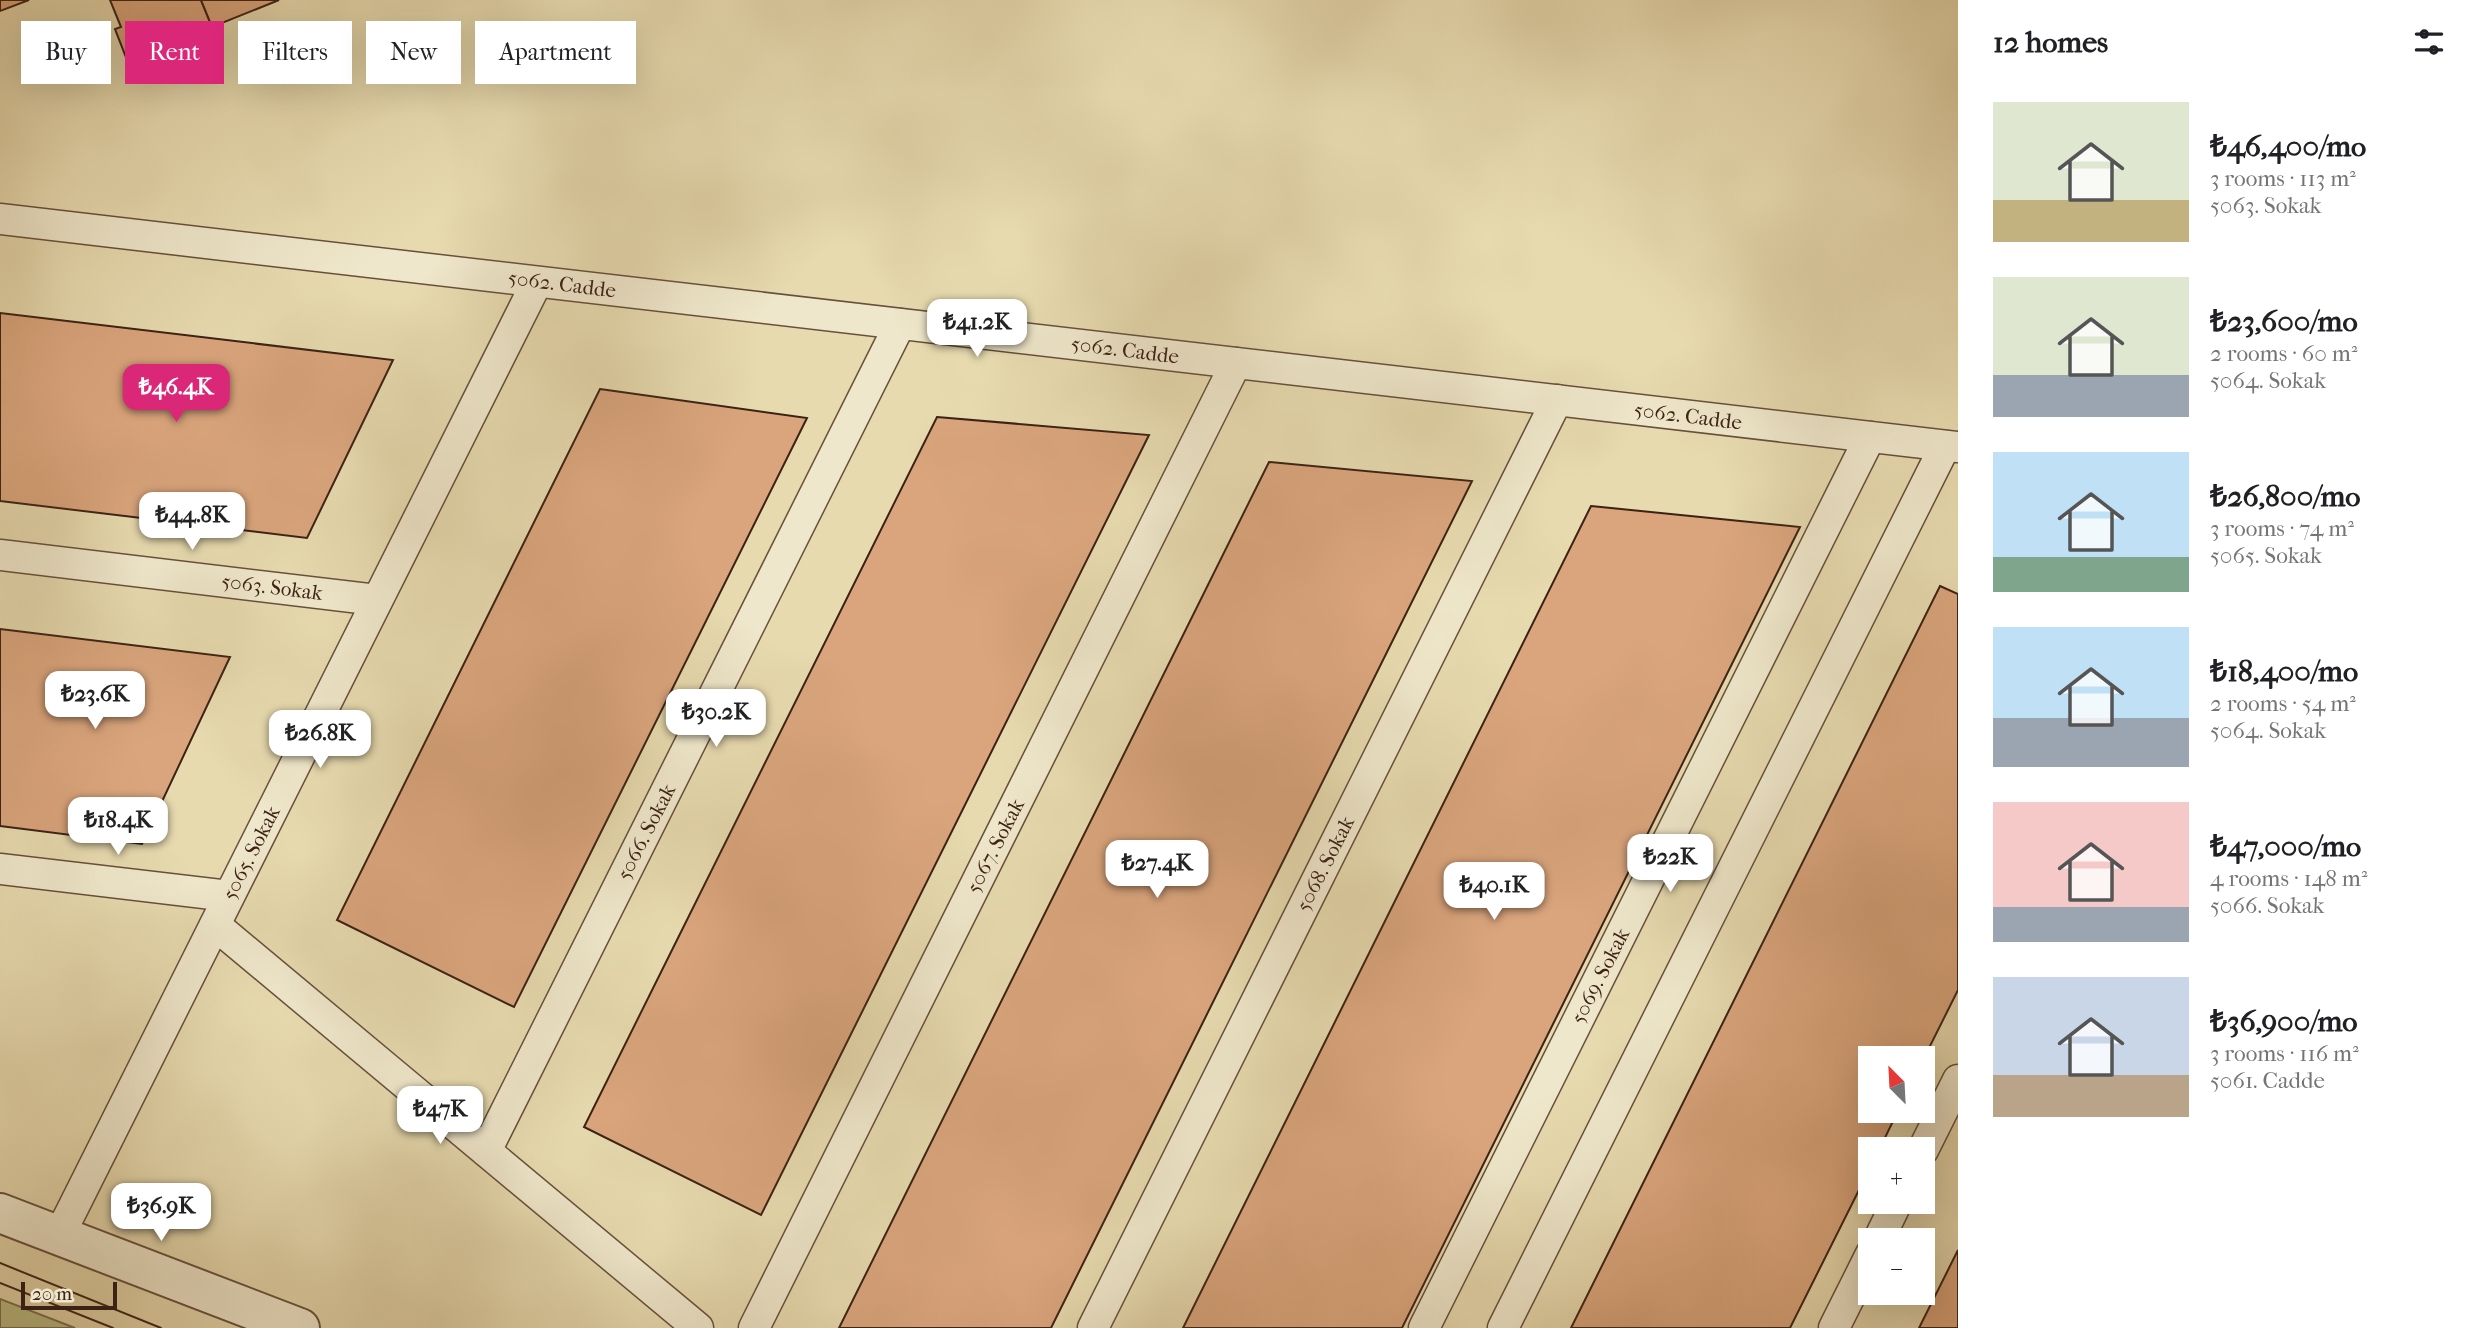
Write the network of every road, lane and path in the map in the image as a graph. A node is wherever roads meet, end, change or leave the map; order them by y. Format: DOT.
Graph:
graph roads {
  1 [pos="0,219"];
  2 [pos="537,282"];
  3 [pos="900,324"];
  4 [pos="1236,363"];
  5 [pos="1558,400"];
  6 [pos="1870,437"];
  7 [pos="1952,446"];
  8 [pos="0,555"];
  9 [pos="377,600"];
  10 [pos="0,869"];
  11 [pos="229,896"];
  12 [pos="215,925"];
  13 [pos="1958,1080"];
  14 [pos="1930,1137"];
  15 [pos="486,1152"];
  16 [pos="0,1213"];
  17 [pos="59,1236"];
  18 [pos="1858,1280"];
  19 [pos="300,1328"];
  20 [pos="698,1328"];
  21 [pos="754,1328"];
  22 [pos="1093,1328"];
  23 [pos="1424,1328"];
  24 [pos="1503,1328"];
  25 [pos="1834,1328"];
  1 -- 2 [label="street, 5062. Cadde"];
  2 -- 3 [label="street, 5062. Cadde"];
  2 -- 9 [label="street, 5065. Sokak"];
  3 -- 4 [label="street, 5062. Cadde"];
  3 -- 15 [label="street, 5066. Sokak"];
  4 -- 5 [label="street, 5062. Cadde"];
  4 -- 21 [label="street, 5067. Sokak"];
  5 -- 6 [label="street, 5062. Cadde"];
  5 -- 22 [label="street, 5068. Sokak"];
  6 -- 7 [label="street, 5062. Cadde"];
  6 -- 23 [label="street, 5069. Sokak"];
  7 -- 24 [label="street"];
  8 -- 9 [label="street, 5063. Sokak"];
  9 -- 11 [label="street, 5065. Sokak"];
  10 -- 11 [label="street"];
  11 -- 12 [label="street, 5065. Sokak"];
  12 -- 15 [label="street"];
  12 -- 17 [label="street, 5065. Sokak"];
  13 -- 14 [label="street"];
  15 -- 20 [label="street"];
  16 -- 17 [label="street"];
  17 -- 19 [label="street"];
  18 -- 25 [label="street"];
}
